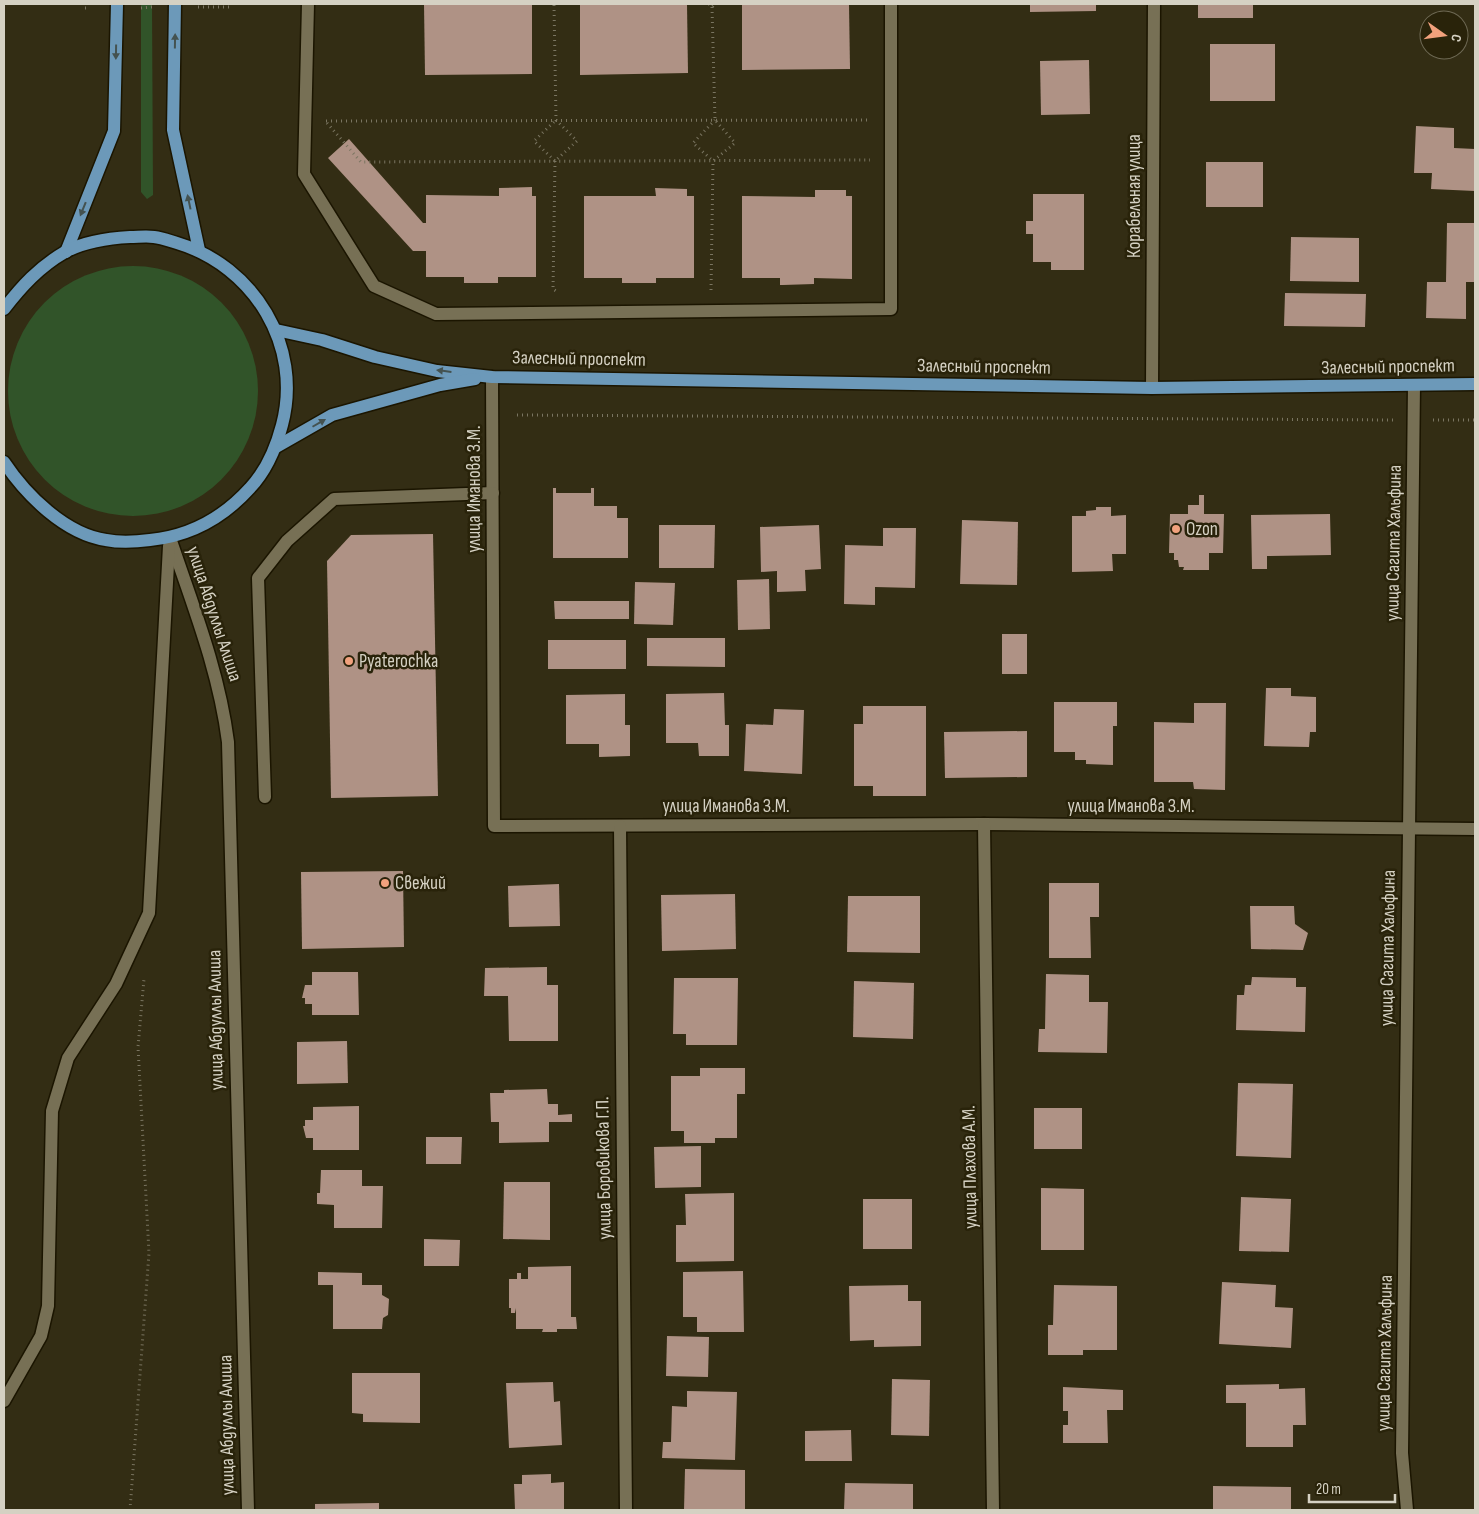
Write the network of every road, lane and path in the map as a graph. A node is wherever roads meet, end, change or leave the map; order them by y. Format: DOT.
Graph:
graph roads {
  1 [pos="117,4"];
  2 [pos="175,4"];
  3 [pos="308,4"];
  4 [pos="554,4"];
  5 [pos="891,4"];
  6 [pos="1154,4"];
  7 [pos="712,5"];
  8 [pos="152,7"];
  9 [pos="198,7"];
  10 [pos="229,7"];
  11 [pos="85,8"];
  12 [pos="90,8"];
  13 [pos="142,8"];
  14 [pos="556,120"];
  15 [pos="715,120"];
  16 [pos="891,120"];
  17 [pos="891,160"];
  18 [pos="555,161"];
  19 [pos="714,161"];
  20 [pos="199,250"];
  21 [pos="66,252"];
  22 [pos="4,309"];
  23 [pos="736,311"];
  24 [pos="578,312"];
  25 [pos="276,330"];
  26 [pos="492,376"];
  27 [pos="1475,384"];
  28 [pos="1414,385"];
  29 [pos="1152,388"];
  30 [pos="517,415"];
  31 [pos="1414,420"];
  32 [pos="1475,420"];
  33 [pos="276,447"];
  34 [pos="4,462"];
  35 [pos="493,494"];
  36 [pos="170,538"];
  37 [pos="265,797"];
  38 [pos="984,824"];
  39 [pos="620,826"];
  40 [pos="1408,827"];
  41 [pos="1475,829"];
  42 [pos="144,970"];
  43 [pos="4,1401"];
  44 [pos="130,1510"];
  45 [pos="248,1510"];
  46 [pos="626,1510"];
  47 [pos="993,1510"];
  48 [pos="1406,1510"];
  1 -- 21 [label="main road, one-way"];
  20 -- 2 [label="main road, one-way"];
  3 -- 24 [label="street"];
  4 -- 14 [label="path"];
  5 -- 16 [label="street"];
  6 -- 29 [label="street, Корабельная улица"];
  7 -- 15 [label="path"];
  8 -- 13 [label="path"];
  9 -- 10 [label="path"];
  11 -- 12 [label="path"];
  14 -- 15 [label="path"];
  14 -- 18 [label="path"];
  14 -- 18 [label="path"];
  14 -- 18 [label="path"];
  15 -- 16 [label="path"];
  15 -- 19 [label="path"];
  15 -- 19 [label="path"];
  16 -- 17 [label="street"];
  17 -- 19 [label="path"];
  17 -- 23 [label="street"];
  18 -- 19 [label="path"];
  18 -- 24 [label="path"];
  19 -- 23 [label="path"];
  20 -- 21 [label="main road"];
  20 -- 25 [label="main road"];
  21 -- 22 [label="main road"];
  23 -- 24 [label="street"];
  26 -- 25 [label="main road, Залесный проспект, one-way"];
  25 -- 33 [label="main road"];
  26 -- 29 [label="main road, Залесный проспект"];
  33 -- 26 [label="main road, Залесный проспект, one-way"];
  26 -- 35 [label="street, улица Иманова З.М."];
  27 -- 28 [label="main road, Залесный проспект"];
  28 -- 29 [label="main road, Залесный проспект"];
  28 -- 31 [label="street, улица Сагита Хальфина"];
  30 -- 31 [label="path"];
  31 -- 32 [label="path"];
  31 -- 40 [label="street, улица Сагита Хальфина"];
  33 -- 36 [label="main road"];
  34 -- 36 [label="main road"];
  35 -- 37 [label="street"];
  35 -- 39 [label="street, улица Иманова З.М."];
  36 -- 43 [label="street"];
  36 -- 45 [label="street, улица Абдуллы Алиша"];
  38 -- 39 [label="street, улица Иманова З.М."];
  38 -- 40 [label="street, улица Иманова З.М."];
  38 -- 47 [label="street, улица Плахова А.М."];
  39 -- 46 [label="street, улица Боровикова Г.П."];
  40 -- 41 [label="street, улица Иманова З.М."];
  40 -- 48 [label="street, улица Сагита Хальфина"];
  42 -- 44 [label="path"];
}
